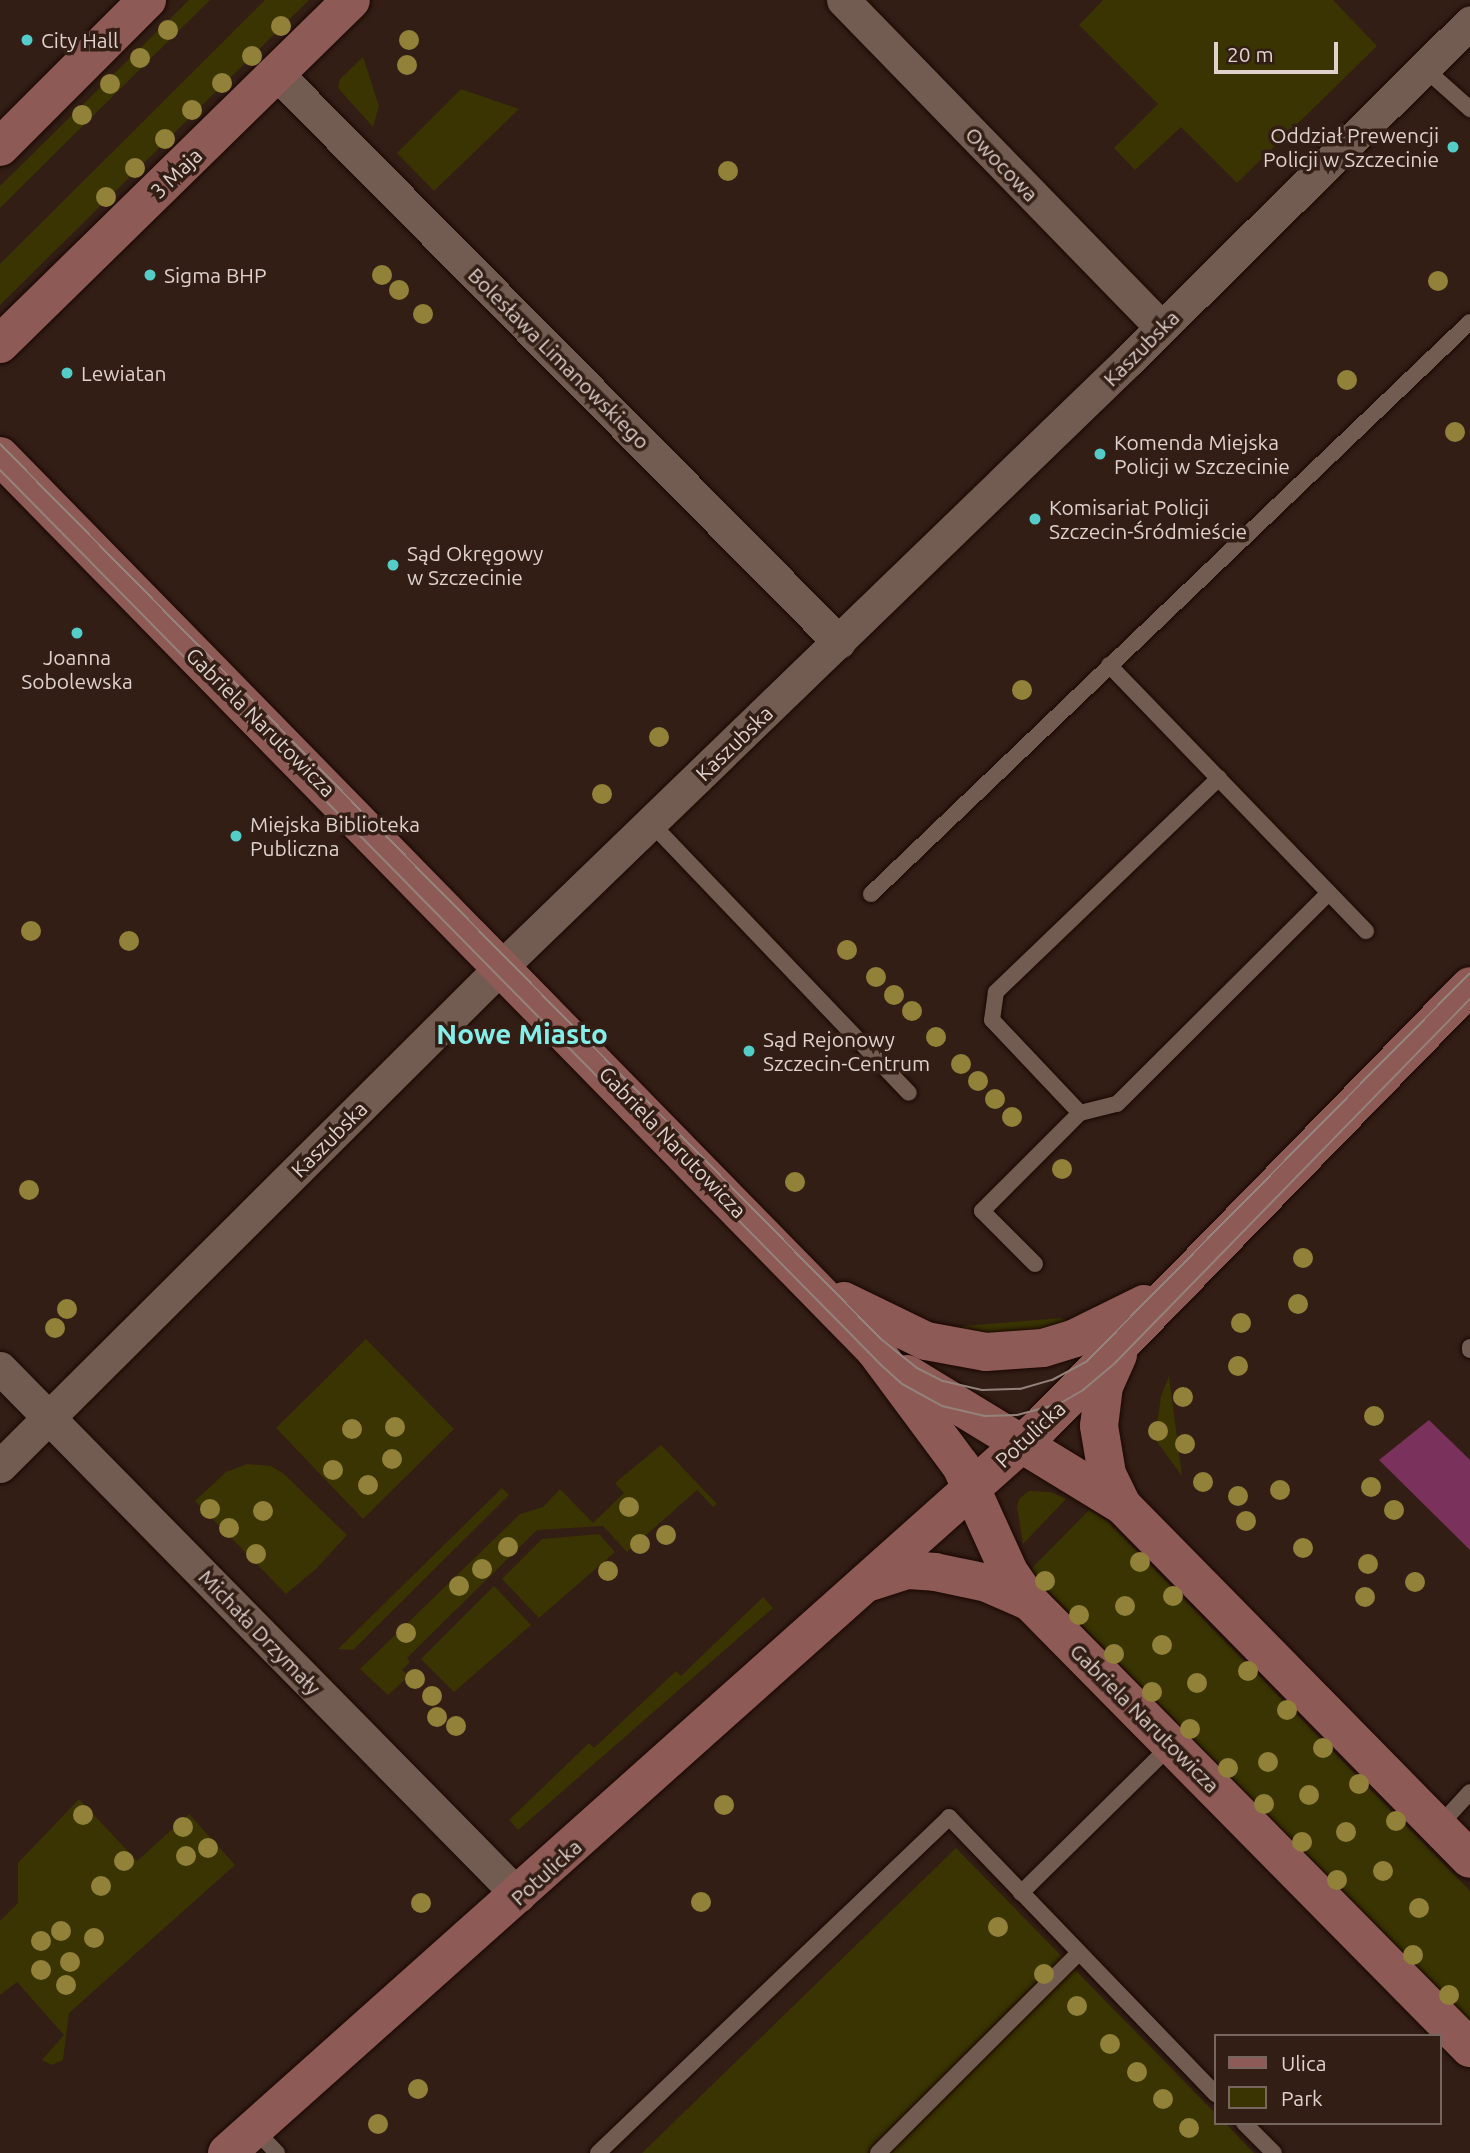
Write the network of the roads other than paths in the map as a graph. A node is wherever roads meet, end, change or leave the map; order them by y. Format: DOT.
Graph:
graph roads {
  1 [pos="147,0"];
  2 [pos="351,0"];
  3 [pos="843,0"];
  4 [pos="1470,22"];
  5 [pos="1424,68"];
  6 [pos="277,74"];
  7 [pos="1470,109"];
  8 [pos="0,147"];
  9 [pos="1470,322"];
  10 [pos="1161,327"];
  11 [pos="0,344"];
  12 [pos="0,456"];
  13 [pos="839,642"];
  14 [pos="1109,665"];
  15 [pos="1219,778"];
  16 [pos="651,823"];
  17 [pos="1329,893"];
  18 [pos="872,894"];
  19 [pos="1366,931"];
  20 [pos="502,967"];
  21 [pos="1470,986"];
  22 [pos="909,1093"];
  23 [pos="1080,1113"];
  24 [pos="788,1261"];
  25 [pos="1034,1264"];
  26 [pos="1190,1273"];
  27 [pos="1140,1325"];
  28 [pos="874,1349"];
  29 [pos="0,1368"];
  30 [pos="50,1417"];
  31 [pos="1022,1444"];
  32 [pos="0,1466"];
  33 [pos="973,1486"];
  34 [pos="1122,1505"];
  35 [pos="862,1586"];
  36 [pos="1030,1602"];
  37 [pos="1171,1745"];
  38 [pos="1470,1792"];
  39 [pos="1438,1827"];
  40 [pos="1470,1859"];
  41 [pos="1021,1893"];
  42 [pos="519,1896"];
  43 [pos="1078,1954"];
  44 [pos="1470,2048"];
  45 [pos="1214,2092"];
  46 [pos="1246,2125"];
  47 [pos="253,2145"];
  48 [pos="598,2153"];
  49 [pos="878,2153"];
  50 [pos="1274,2153"];
  1 -- 8 [label="street"];
  2 -- 6 [label="street, 3 Maja"];
  3 -- 10 [label="street, Owocowa"];
  4 -- 5 [label="street, Kaszubska"];
  5 -- 7 [label="lane"];
  5 -- 10 [label="street, Kaszubska"];
  6 -- 11 [label="street, 3 Maja"];
  6 -- 13 [label="street, Bolesława Limanowskiego"];
  9 -- 14 [label="lane"];
  10 -- 13 [label="street, Kaszubska"];
  12 -- 20 [label="street, Gabriela Narutowicza"];
  13 -- 16 [label="street, Kaszubska"];
  14 -- 15 [label="lane"];
  14 -- 18 [label="lane"];
  15 -- 17 [label="lane"];
  15 -- 23 [label="lane"];
  16 -- 20 [label="street, Kaszubska"];
  16 -- 22 [label="lane"];
  17 -- 19 [label="lane"];
  17 -- 23 [label="lane"];
  20 -- 24 [label="street, Gabriela Narutowicza"];
  20 -- 30 [label="street, Kaszubska"];
  21 -- 26 [label="street, Potulicka"];
  23 -- 25 [label="lane"];
  24 -- 26 [label="street, Potulicka"];
  24 -- 28 [label="street, Gabriela Narutowicza"];
  26 -- 27 [label="street, Potulicka"];
  27 -- 31 [label="street, Potulicka"];
  27 -- 34 [label="street, Gabriela Narutowicza"];
  28 -- 31 [label="street, Gabriela Narutowicza"];
  28 -- 33 [label="street, Gabriela Narutowicza"];
  29 -- 30 [label="street, Michała Drzymały"];
  30 -- 32 [label="street, Kaszubska"];
  30 -- 42 [label="street, Michała Drzymały"];
  31 -- 33 [label="street, Potulicka"];
  31 -- 34 [label="street, Gabriela Narutowicza"];
  33 -- 35 [label="street, Potulicka"];
  33 -- 36 [label="street, Gabriela Narutowicza"];
  34 -- 39 [label="street, Gabriela Narutowicza"];
  35 -- 36 [label="street, Potulicka"];
  35 -- 42 [label="street, Potulicka"];
  36 -- 37 [label="street, Gabriela Narutowicza"];
  37 -- 41 [label="lane"];
  37 -- 44 [label="street, Gabriela Narutowicza"];
  38 -- 39 [label="lane"];
  39 -- 40 [label="street, Gabriela Narutowicza"];
  41 -- 43 [label="lane"];
  41 -- 48 [label="lane"];
  42 -- 47 [label="street, Potulicka"];
  43 -- 45 [label="lane"];
  43 -- 49 [label="lane"];
  46 -- 50 [label="lane"];
}
